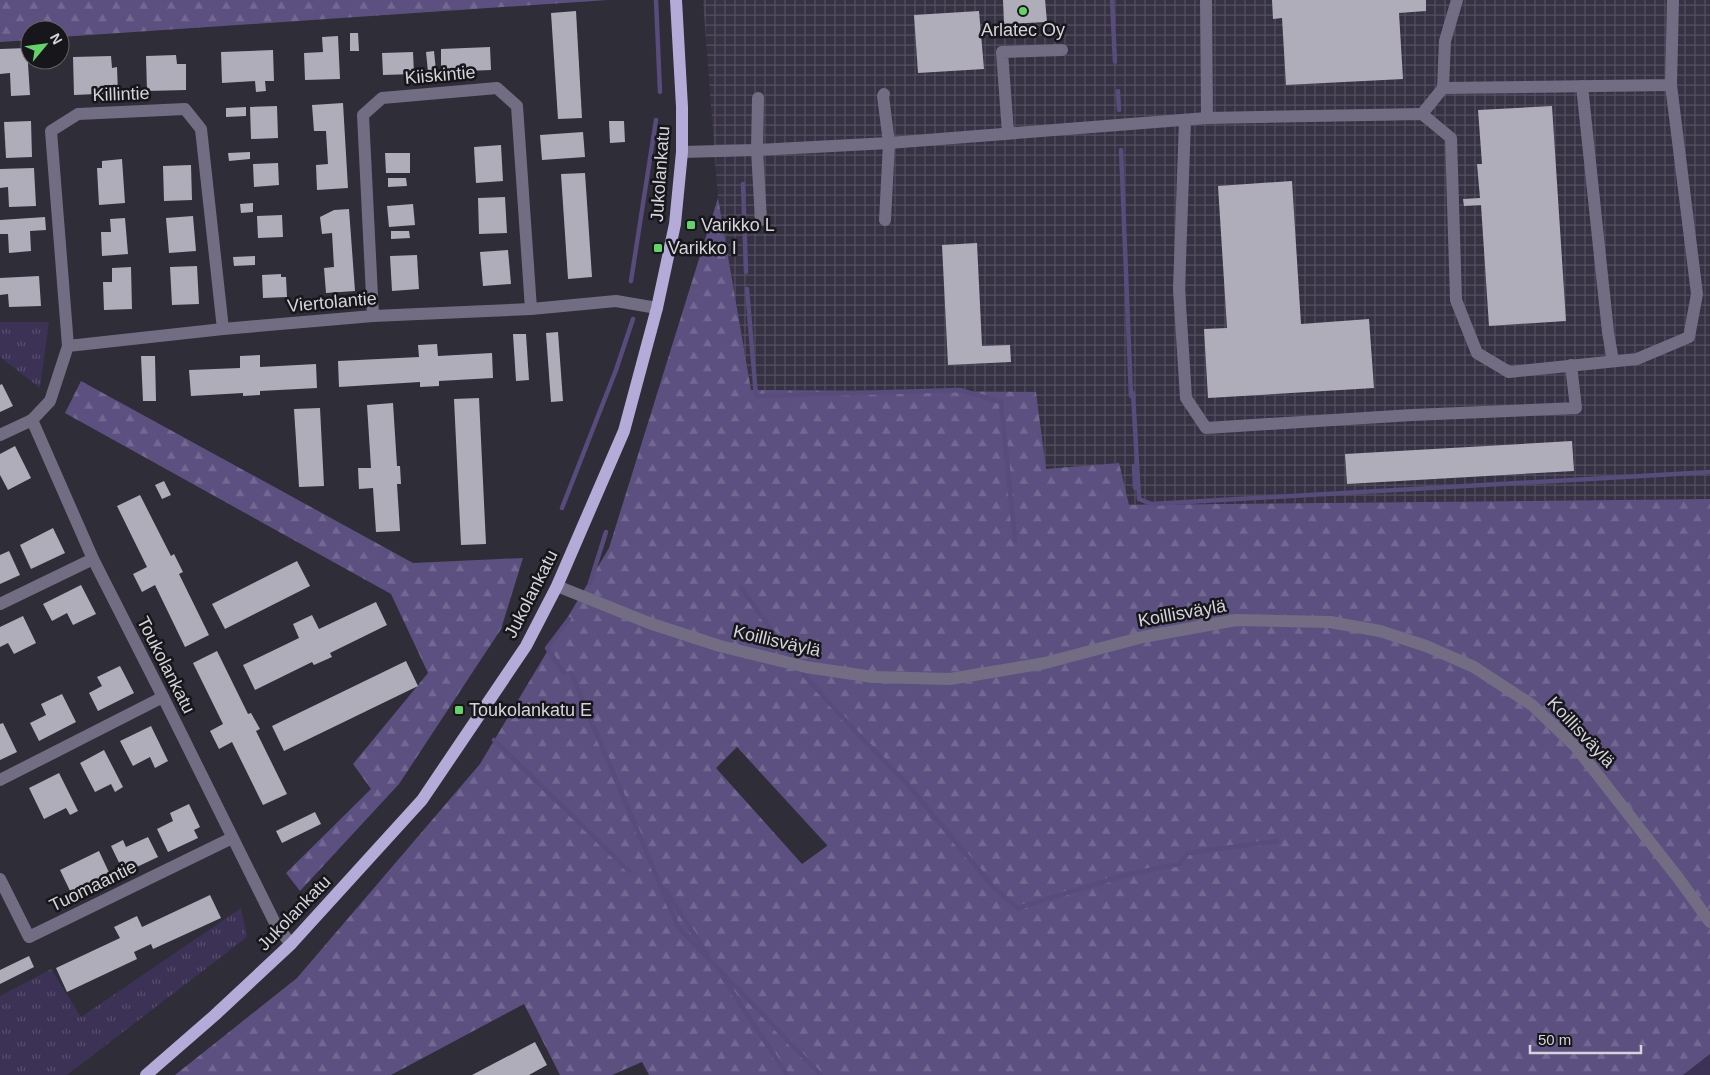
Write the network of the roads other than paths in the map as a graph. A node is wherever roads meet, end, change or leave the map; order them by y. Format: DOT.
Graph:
graph roads {
  1 [pos="676,0"];
  2 [pos="1206,0"];
  3 [pos="1457,0"];
  4 [pos="1673,0"];
  5 [pos="1062,50"];
  6 [pos="1671,84"];
  7 [pos="1582,86"];
  8 [pos="1443,88"];
  9 [pos="884,94"];
  10 [pos="758,98"];
  11 [pos="1422,114"];
  12 [pos="1207,118"];
  13 [pos="1185,120"];
  14 [pos="1008,133"];
  15 [pos="889,143"];
  16 [pos="758,150"];
  17 [pos="682,152"];
  18 [pos="761,220"];
  19 [pos="885,220"];
  20 [pos="657,308"];
  21 [pos="531,309"];
  22 [pos="373,316"];
  23 [pos="223,329"];
  24 [pos="68,346"];
  25 [pos="1613,361"];
  26 [pos="1571,366"];
  27 [pos="32,420"];
  28 [pos="0,435"];
  29 [pos="93,559"];
  30 [pos="557,586"];
  31 [pos="0,604"];
  32 [pos="164,697"];
  33 [pos="0,780"];
  34 [pos="232,838"];
  35 [pos="0,879"];
  36 [pos="1710,922"];
  37 [pos="291,944"];
  38 [pos="146,1075"];
  1 -- 17 [label="main road, Jukolankatu"];
  2 -- 12 [label="street"];
  3 -- 8 [label="street"];
  4 -- 6 [label="street"];
  5 -- 14 [label="street"];
  6 -- 7 [label="street"];
  6 -- 25 [label="street"];
  7 -- 8 [label="street"];
  7 -- 25 [label="street"];
  8 -- 11 [label="street"];
  9 -- 15 [label="street"];
  10 -- 16 [label="street"];
  11 -- 12 [label="street"];
  11 -- 26 [label="street"];
  12 -- 13 [label="street"];
  13 -- 14 [label="street"];
  13 -- 26 [label="street"];
  14 -- 15 [label="street"];
  15 -- 16 [label="street"];
  15 -- 19 [label="street"];
  16 -- 17 [label="street"];
  16 -- 18 [label="street"];
  17 -- 20 [label="main road, Jukolankatu"];
  20 -- 21 [label="street, Viertolantie"];
  20 -- 30 [label="main road, Jukolankatu"];
  21 -- 22 [label="street, Viertolantie"];
  21 -- 22 [label="street, Kiiskintie"];
  22 -- 23 [label="street, Viertolantie"];
  23 -- 24 [label="street, Viertolantie"];
  23 -- 24 [label="street, Killintie"];
  24 -- 27 [label="street"];
  25 -- 26 [label="street"];
  27 -- 28 [label="street"];
  27 -- 29 [label="street, Toukolankatu"];
  29 -- 31 [label="street"];
  29 -- 32 [label="street, Toukolankatu"];
  30 -- 36 [label="street, Koillisväylä"];
  30 -- 37 [label="main road, Jukolankatu"];
  32 -- 33 [label="street"];
  32 -- 34 [label="street, Toukolankatu"];
  34 -- 35 [label="street, Tuomaantie"];
  34 -- 37 [label="street, Toukolankatu"];
  37 -- 38 [label="main road, Jukolankatu"];
}
